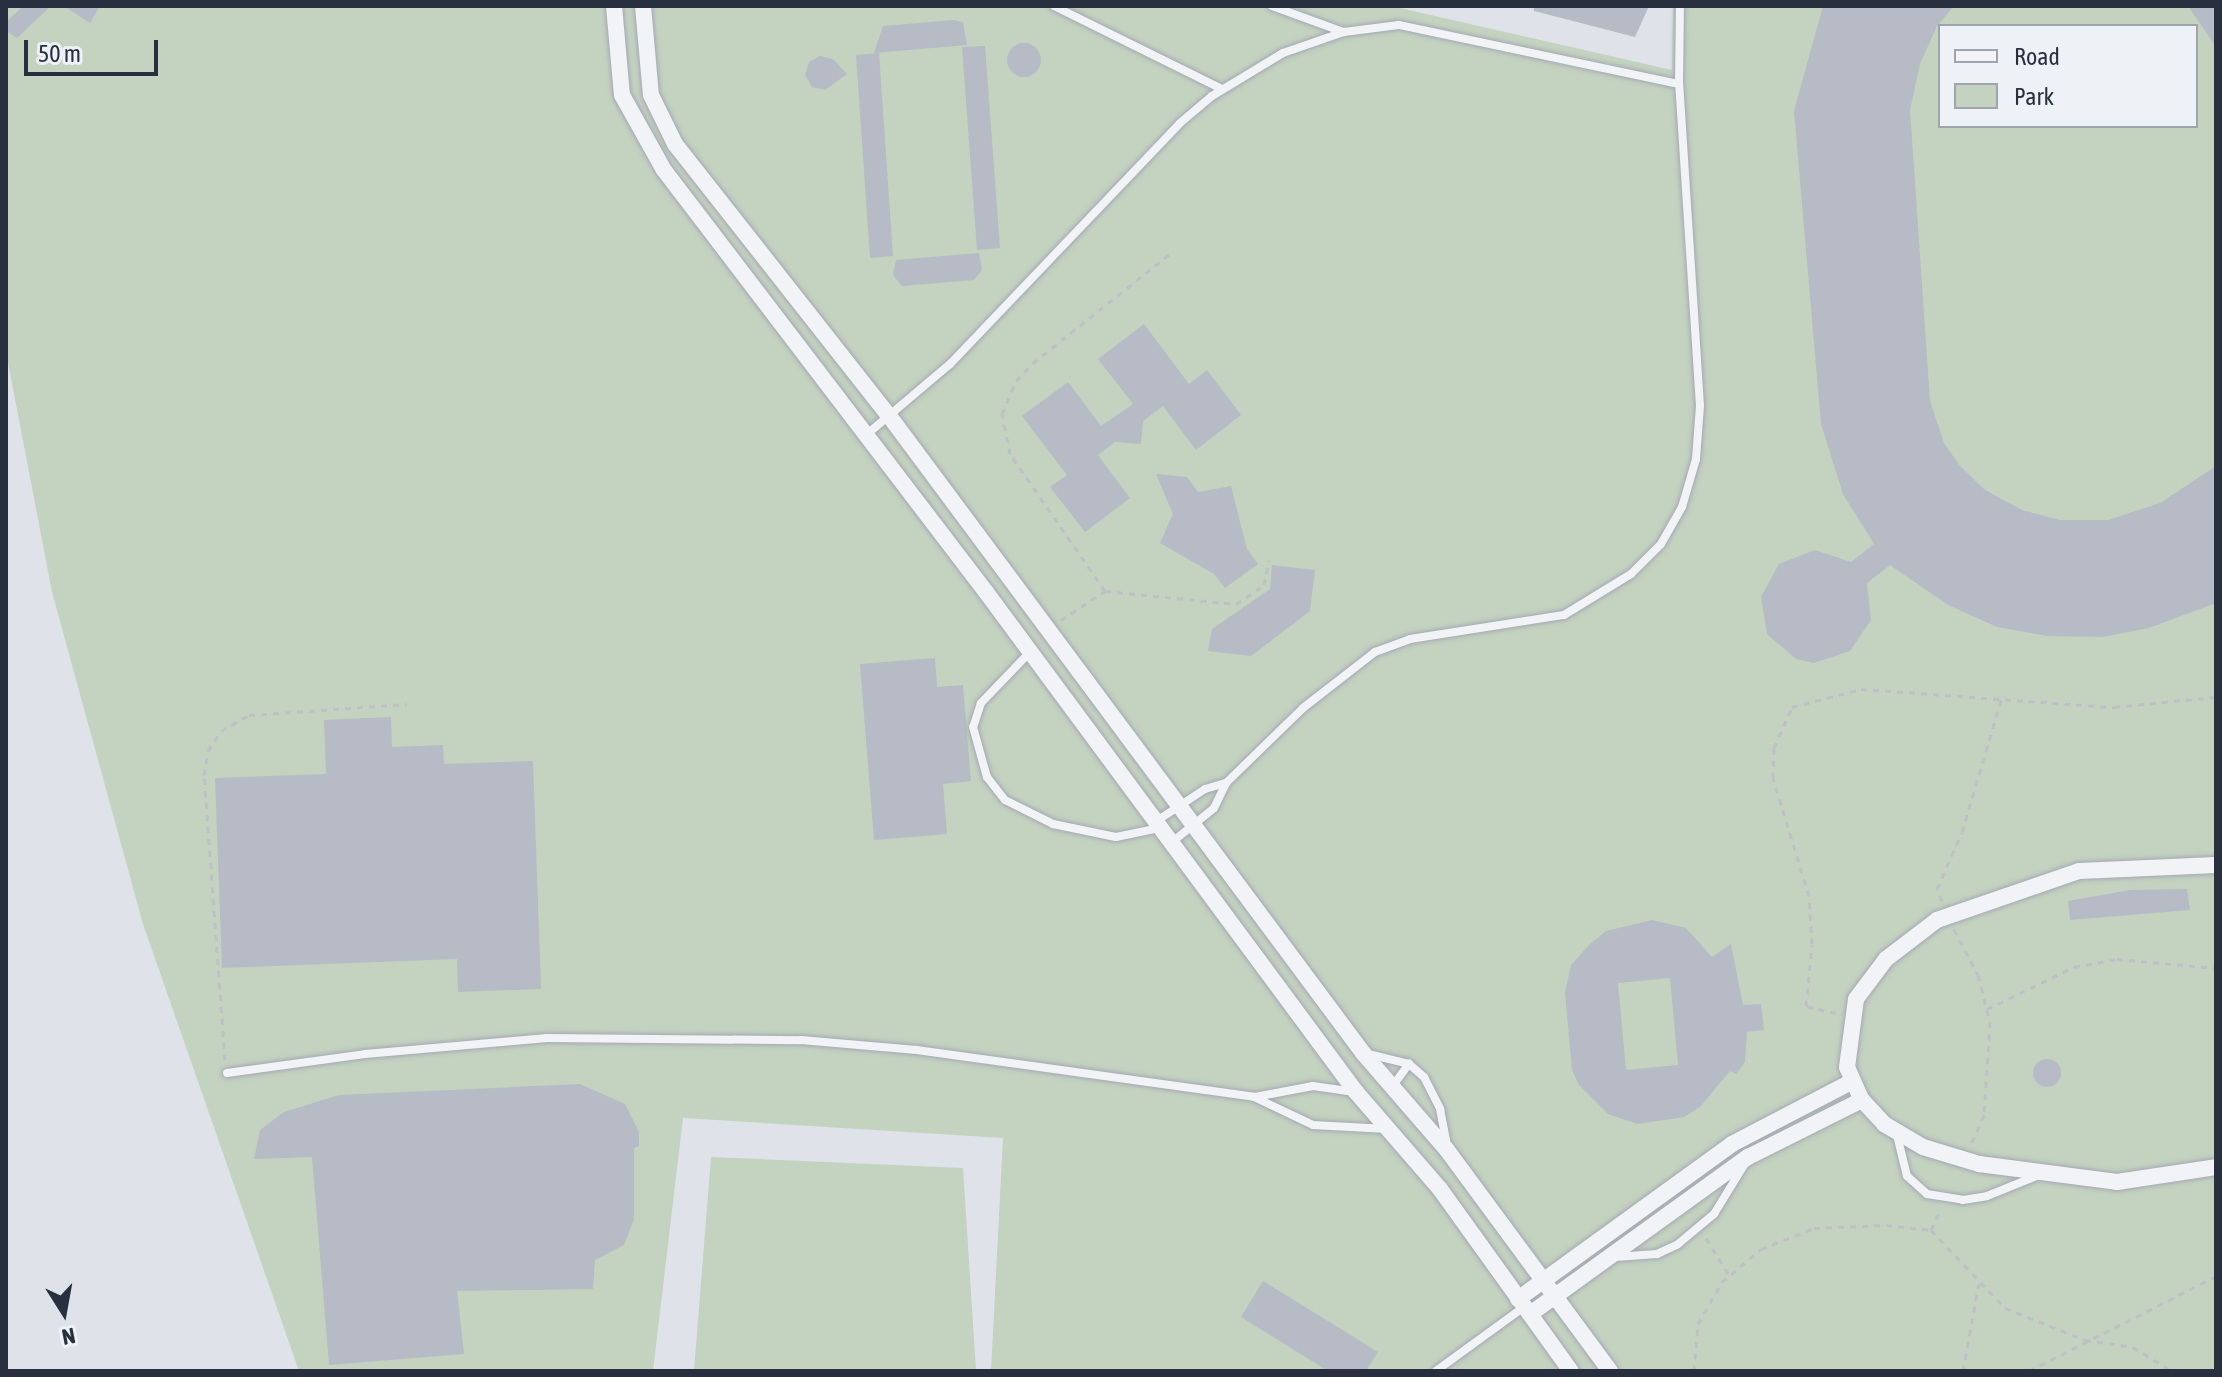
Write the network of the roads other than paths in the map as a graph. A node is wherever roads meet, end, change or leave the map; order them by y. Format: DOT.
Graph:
graph roads {
  1 [pos="614,6"];
  2 [pos="643,6"];
  3 [pos="1054,6"];
  4 [pos="1272,6"];
  5 [pos="1680,6"];
  6 [pos="1344,32"];
  7 [pos="1679,84"];
  8 [pos="1222,89"];
  9 [pos="890,417"];
  10 [pos="866,435"];
  11 [pos="1030,652"];
  12 [pos="1226,783"];
  13 [pos="1178,807"];
  14 [pos="1158,825"];
  15 [pos="1192,826"];
  16 [pos="1171,843"];
  17 [pos="2216,865"];
  18 [pos="1363,1053"];
  19 [pos="1409,1064"];
  20 [pos="227,1073"];
  21 [pos="1851,1082"];
  22 [pos="1392,1087"];
  23 [pos="1356,1092"];
  24 [pos="1254,1097"];
  25 [pos="1862,1100"];
  26 [pos="1388,1129"];
  27 [pos="1895,1131"];
  28 [pos="1447,1150"];
  29 [pos="1748,1157"];
  30 [pos="2216,1167"];
  31 [pos="2040,1175"];
  32 [pos="1615,1257"];
  33 [pos="1544,1280"];
  34 [pos="1555,1297"];
  35 [pos="1524,1306"];
  36 [pos="1436,1371"];
  37 [pos="1571,1371"];
  38 [pos="1610,1371"];
  1 -- 10 [label="street"];
  2 -- 9 [label="street"];
  3 -- 8 [label="lane"];
  4 -- 6 [label="lane"];
  5 -- 7 [label="lane"];
  6 -- 7 [label="lane"];
  6 -- 8 [label="lane"];
  7 -- 12 [label="lane"];
  8 -- 9 [label="lane"];
  9 -- 10 [label="lane"];
  9 -- 13 [label="street"];
  10 -- 11 [label="street"];
  11 -- 14 [label="street"];
  11 -- 14 [label="lane"];
  12 -- 13 [label="lane"];
  12 -- 15 [label="lane"];
  13 -- 14 [label="lane"];
  13 -- 15 [label="street"];
  14 -- 16 [label="street"];
  15 -- 16 [label="lane"];
  15 -- 18 [label="street"];
  16 -- 23 [label="street"];
  17 -- 21 [label="street"];
  18 -- 19 [label="lane"];
  18 -- 22 [label="street"];
  19 -- 22 [label="lane"];
  19 -- 28 [label="lane"];
  20 -- 24 [label="lane"];
  21 -- 25 [label="street"];
  21 -- 33 [label="street"];
  22 -- 28 [label="street"];
  23 -- 24 [label="lane"];
  23 -- 26 [label="street"];
  24 -- 26 [label="lane"];
  25 -- 27 [label="street"];
  25 -- 29 [label="street"];
  26 -- 35 [label="street"];
  27 -- 31 [label="street"];
  27 -- 31 [label="lane"];
  28 -- 33 [label="street"];
  29 -- 32 [label="street"];
  29 -- 32 [label="lane"];
  30 -- 31 [label="street"];
  32 -- 34 [label="street"];
  33 -- 34 [label="street"];
  33 -- 35 [label="street"];
  34 -- 35 [label="street"];
  34 -- 38 [label="street"];
  35 -- 36 [label="lane"];
  35 -- 37 [label="street"];
}
